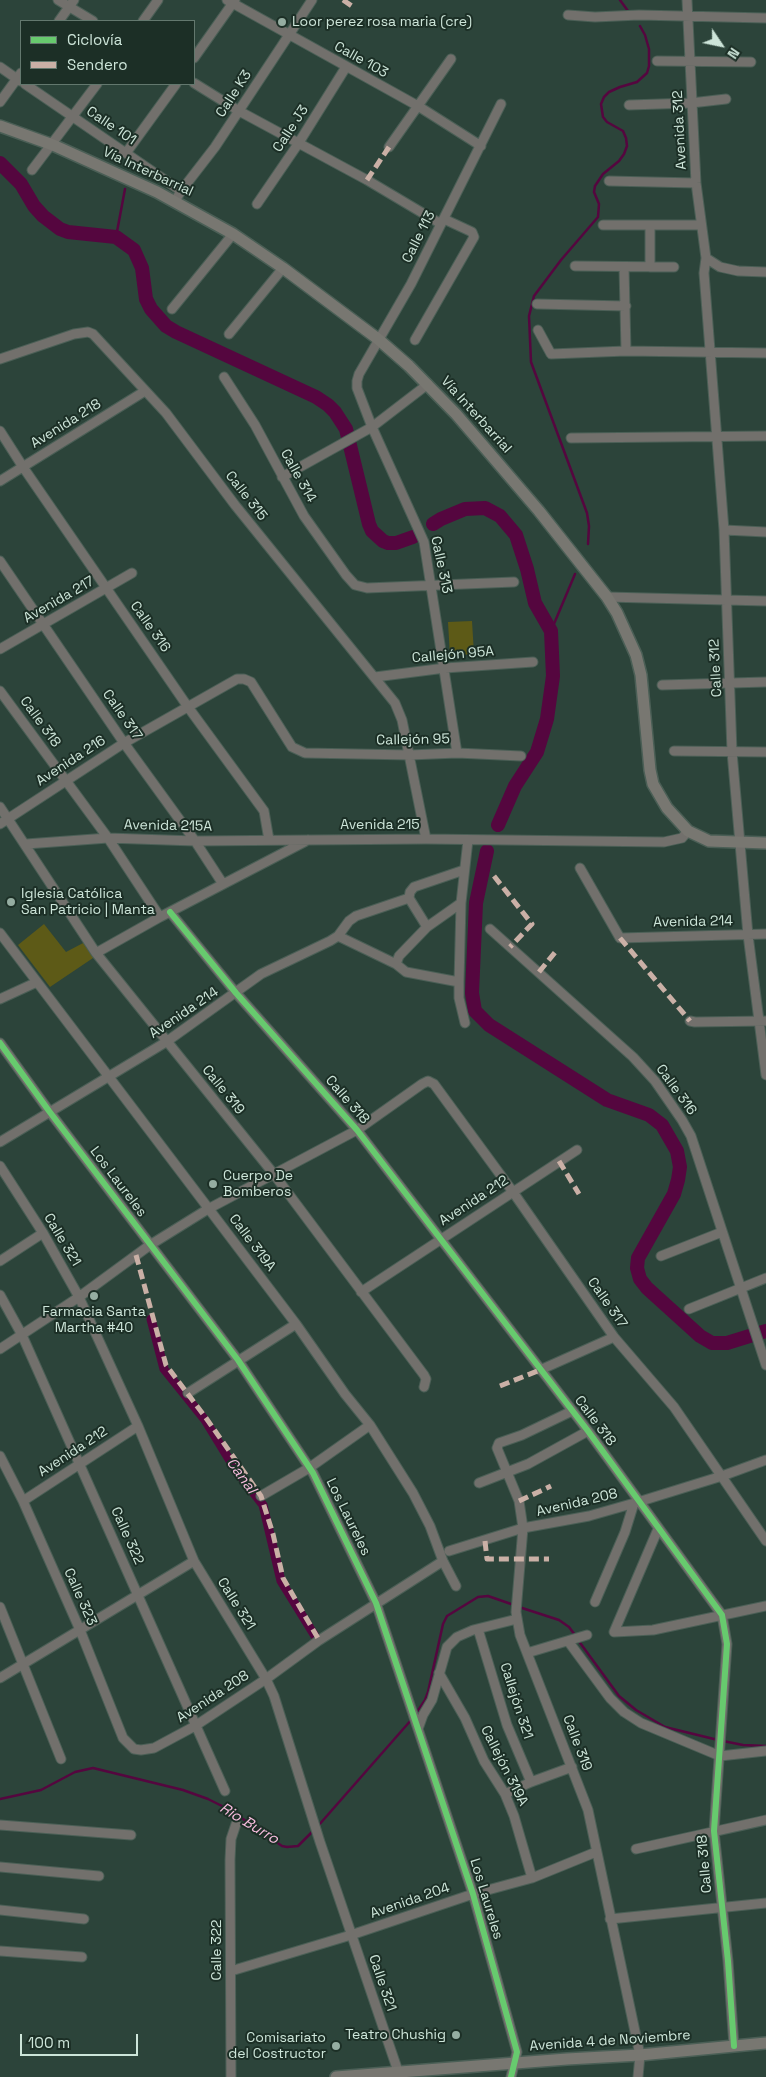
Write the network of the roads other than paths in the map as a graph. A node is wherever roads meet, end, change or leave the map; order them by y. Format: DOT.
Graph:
graph roads {
  1 [pos="58,0"];
  2 [pos="158,0"];
  3 [pos="312,0"];
  4 [pos="687,0"];
  5 [pos="232,1"];
  6 [pos="71,3"];
  7 [pos="568,15"];
  8 [pos="688,16"];
  9 [pos="765,18"];
  10 [pos="59,20"];
  11 [pos="92,20"];
  12 [pos="144,20"];
  13 [pos="289,35"];
  14 [pos="195,56"];
  15 [pos="451,58"];
  16 [pos="657,61"];
  17 [pos="691,61"];
  18 [pos="751,62"];
  19 [pos="0,67"];
  20 [pos="346,67"];
  21 [pos="20,78"];
  22 [pos="20,80"];
  23 [pos="195,84"];
  24 [pos="29,85"];
  25 [pos="96,85"];
  26 [pos="175,85"];
  27 [pos="726,99"];
  28 [pos="0,102"];
  29 [pos="691,103"];
  30 [pos="501,104"];
  31 [pos="418,106"];
  32 [pos="629,106"];
  33 [pos="239,111"];
  34 [pos="73,116"];
  35 [pos="0,126"];
  36 [pos="298,144"];
  37 [pos="53,145"];
  38 [pos="481,146"];
  39 [pos="389,147"];
  40 [pos="126,153"];
  41 [pos="32,170"];
  42 [pos="609,181"];
  43 [pos="696,183"];
  44 [pos="178,196"];
  45 [pos="257,204"];
  46 [pos="443,222"];
  47 [pos="603,225"];
  48 [pos="700,225"];
  49 [pos="650,226"];
  50 [pos="233,234"];
  51 [pos="706,258"];
  52 [pos="575,266"];
  53 [pos="624,267"];
  54 [pos="650,267"];
  55 [pos="674,267"];
  56 [pos="283,268"];
  57 [pos="766,272"];
  58 [pos="538,304"];
  59 [pos="626,306"];
  60 [pos="172,309"];
  61 [pos="538,330"];
  62 [pos="229,334"];
  63 [pos="378,339"];
  64 [pos="415,340"];
  65 [pos="626,351"];
  66 [pos="710,354"];
  67 [pos="766,354"];
  68 [pos="0,359"];
  69 [pos="224,377"];
  70 [pos="428,384"];
  71 [pos="146,390"];
  72 [pos="372,427"];
  73 [pos="0,432"];
  74 [pos="766,436"];
  75 [pos="715,437"];
  76 [pos="571,438"];
  77 [pos="23,467"];
  78 [pos="282,477"];
  79 [pos="0,481"];
  80 [pos="724,530"];
  81 [pos="766,532"];
  82 [pos="0,561"];
  83 [pos="132,573"];
  84 [pos="514,582"];
  85 [pos="432,586"];
  86 [pos="106,588"];
  87 [pos="607,597"];
  88 [pos="726,599"];
  89 [pos="766,600"];
  90 [pos="42,625"];
  91 [pos="0,649"];
  92 [pos="533,662"];
  93 [pos="445,668"];
  94 [pos="375,677"];
  95 [pos="730,682"];
  96 [pos="766,682"];
  97 [pos="662,685"];
  98 [pos="0,691"];
  99 [pos="188,706"];
  100 [pos="124,743"];
  101 [pos="674,751"];
  102 [pos="732,752"];
  103 [pos="766,752"];
  104 [pos="457,753"];
  105 [pos="305,754"];
  106 [pos="410,755"];
  107 [pos="521,756"];
  108 [pos="65,781"];
  109 [pos="0,807"];
  110 [pos="8,818"];
  111 [pos="0,824"];
  112 [pos="688,831"];
  113 [pos="108,838"];
  114 [pos="310,839"];
  115 [pos="426,839"];
  116 [pos="269,840"];
  117 [pos="468,840"];
  118 [pos="196,841"];
  119 [pos="739,843"];
  120 [pos="766,843"];
  121 [pos="26,844"];
  122 [pos="580,868"];
  123 [pos="464,870"];
  124 [pos="223,884"];
  125 [pos="409,898"];
  126 [pos="461,903"];
  127 [pos="170,912"];
  128 [pos="160,916"];
  129 [pos="427,927"];
  130 [pos="490,929"];
  131 [pos="0,933"];
  132 [pos="766,934"];
  133 [pos="748,935"];
  134 [pos="338,936"];
  135 [pos="96,953"];
  136 [pos="396,964"];
  137 [pos="37,982"];
  138 [pos="459,982"];
  139 [pos="236,993"];
  140 [pos="0,999"];
  141 [pos="690,1021"];
  142 [pos="762,1021"];
  143 [pos="465,1023"];
  144 [pos="166,1042"];
  145 [pos="0,1043"];
  146 [pos="766,1075"];
  147 [pos="108,1078"];
  148 [pos="49,1111"];
  149 [pos="357,1130"];
  150 [pos="0,1142"];
  151 [pos="577,1150"];
  152 [pos="0,1166"];
  153 [pos="273,1173"];
  154 [pos="513,1192"];
  155 [pos="208,1209"];
  156 [pos="722,1232"];
  157 [pos="43,1233"];
  158 [pos="442,1238"];
  159 [pos="150,1245"];
  160 [pos="661,1256"];
  161 [pos="0,1261"];
  162 [pos="766,1278"];
  163 [pos="740,1287"];
  164 [pos="361,1292"];
  165 [pos="0,1295"];
  166 [pos="79,1297"];
  167 [pos="688,1309"];
  168 [pos="296,1324"];
  169 [pos="22,1335"];
  170 [pos="614,1337"];
  171 [pos="0,1349"];
  172 [pos="238,1360"];
  173 [pos="766,1365"];
  174 [pos="540,1370"];
  175 [pos="424,1387"];
  176 [pos="188,1393"];
  177 [pos="572,1411"];
  178 [pos="370,1425"];
  179 [pos="138,1426"];
  180 [pos="588,1431"];
  181 [pos="0,1456"];
  182 [pos="766,1460"];
  183 [pos="80,1465"];
  184 [pos="310,1468"];
  185 [pos="508,1472"];
  186 [pos="722,1476"];
  187 [pos="479,1483"];
  188 [pos="260,1496"];
  189 [pos="23,1501"];
  190 [pos="636,1503"];
  191 [pos="523,1528"];
  192 [pos="658,1529"];
  193 [pos="766,1541"];
  194 [pos="450,1551"];
  195 [pos="194,1561"];
  196 [pos="443,1561"];
  197 [pos="456,1586"];
  198 [pos="139,1595"];
  199 [pos="595,1602"];
  200 [pos="376,1603"];
  201 [pos="766,1606"];
  202 [pos="0,1607"];
  203 [pos="722,1615"];
  204 [pos="516,1616"];
  205 [pos="478,1629"];
  206 [pos="80,1630"];
  207 [pos="587,1635"];
  208 [pos="570,1640"];
  209 [pos="527,1653"];
  210 [pos="24,1663"];
  211 [pos="439,1673"];
  212 [pos="0,1678"];
  213 [pos="266,1678"];
  214 [pos="196,1726"];
  215 [pos="417,1726"];
  216 [pos="134,1749"];
  217 [pos="766,1751"];
  218 [pos="721,1753"];
  219 [pos="61,1759"];
  220 [pos="572,1767"];
  221 [pos="531,1782"];
  222 [pos="225,1791"];
  223 [pos="505,1794"];
  224 [pos="766,1820"];
  225 [pos="236,1824"];
  226 [pos="0,1825"];
  227 [pos="714,1831"];
  228 [pos="131,1835"];
  229 [pos="636,1849"];
  230 [pos="596,1852"];
  231 [pos="0,1867"];
  232 [pos="99,1876"];
  233 [pos="532,1878"];
  234 [pos="473,1894"];
  235 [pos="766,1902"];
  236 [pos="722,1908"];
  237 [pos="0,1910"];
  238 [pos="84,1919"];
  239 [pos="610,1919"];
  240 [pos="351,1935"];
  241 [pos="0,1951"];
  242 [pos="82,1957"];
  243 [pos="231,1971"];
  244 [pos="766,2043"];
  245 [pos="734,2046"];
  246 [pos="640,2055"];
  247 [pos="514,2064"];
  248 [pos="398,2074"];
  249 [pos="231,2077"];
  250 [pos="336,2077"];
  251 [pos="511,2077"];
  252 [pos="638,2077"];
  1 -- 6 [label="street"];
  2 -- 12 [label="street"];
  3 -- 13 [label="street, Calle K3"];
  4 -- 8 [label="street, Avenida 312"];
  5 -- 13 [label="street, Calle 103"];
  5 -- 14 [label="street"];
  6 -- 10 [label="street"];
  6 -- 11 [label="street"];
  7 -- 8 [label="street"];
  8 -- 9 [label="street"];
  8 -- 17 [label="street, Avenida 312"];
  13 -- 20 [label="street, Calle 103"];
  13 -- 33 [label="street, Calle K3"];
  15 -- 31 [label="street"];
  16 -- 17 [label="street"];
  17 -- 18 [label="street"];
  17 -- 29 [label="street, Avenida 312"];
  19 -- 21 [label="street, Calle 101"];
  20 -- 31 [label="street, Calle 103"];
  20 -- 36 [label="street, Calle J3"];
  22 -- 28 [label="street"];
  23 -- 33 [label="street"];
  24 -- 34 [label="street, Calle 101"];
  25 -- 34 [label="street"];
  26 -- 40 [label="street"];
  27 -- 29 [label="street"];
  29 -- 32 [label="street"];
  29 -- 43 [label="street, Avenida 312"];
  30 -- 38 [label="street, Calle 113"];
  31 -- 38 [label="street, Calle 103"];
  31 -- 39 [label="street"];
  33 -- 36 [label="street"];
  33 -- 44 [label="street, Calle K3"];
  34 -- 37 [label="street"];
  34 -- 40 [label="street, Calle 101"];
  35 -- 37 [label="main road, Vía Interbarrial"];
  36 -- 45 [label="street, Calle J3"];
  36 -- 46 [label="street"];
  37 -- 41 [label="street"];
  37 -- 44 [label="main road, Vía Interbarrial"];
  38 -- 46 [label="street, Calle 113"];
  40 -- 44 [label="street, Calle 101"];
  42 -- 43 [label="street"];
  43 -- 48 [label="street, Avenida 312"];
  44 -- 50 [label="main road, Vía Interbarrial"];
  46 -- 63 [label="street, Calle 113"];
  46 -- 64 [label="street"];
  47 -- 49 [label="street"];
  48 -- 49 [label="street"];
  48 -- 51 [label="street, Avenida 312"];
  49 -- 54 [label="street"];
  50 -- 56 [label="main road, Vía Interbarrial"];
  50 -- 60 [label="street"];
  51 -- 57 [label="street"];
  51 -- 66 [label="street, Calle 312"];
  52 -- 53 [label="street"];
  53 -- 54 [label="street"];
  53 -- 59 [label="street"];
  54 -- 55 [label="street"];
  56 -- 62 [label="street"];
  56 -- 63 [label="main road, Vía Interbarrial"];
  58 -- 59 [label="street"];
  59 -- 65 [label="street"];
  61 -- 65 [label="street"];
  63 -- 70 [label="main road, Vía Interbarrial"];
  63 -- 72 [label="street, Calle 313"];
  65 -- 66 [label="street"];
  66 -- 67 [label="street"];
  66 -- 75 [label="street, Calle 312"];
  68 -- 71 [label="street, Calle 315"];
  69 -- 78 [label="street, Calle 314"];
  70 -- 72 [label="street"];
  70 -- 87 [label="main road, Vía Interbarrial"];
  71 -- 77 [label="street, Avenida 218"];
  71 -- 94 [label="street, Calle 315"];
  72 -- 78 [label="street"];
  72 -- 85 [label="street, Calle 313"];
  73 -- 77 [label="street, Calle 316"];
  74 -- 75 [label="street"];
  75 -- 76 [label="street"];
  75 -- 80 [label="street, Calle 312"];
  77 -- 79 [label="street, Avenida 218"];
  77 -- 86 [label="street, Calle 316"];
  78 -- 85 [label="street, Calle 314"];
  80 -- 81 [label="street"];
  80 -- 88 [label="street, Calle 312"];
  82 -- 90 [label="street, Calle 317"];
  83 -- 86 [label="street, Avenida 217"];
  84 -- 85 [label="street"];
  85 -- 93 [label="street, Calle 313"];
  86 -- 90 [label="street, Avenida 217"];
  86 -- 99 [label="street, Calle 316"];
  87 -- 88 [label="street"];
  87 -- 112 [label="main road, Vía Interbarrial"];
  88 -- 89 [label="street"];
  88 -- 95 [label="street, Calle 312"];
  90 -- 91 [label="street, Avenida 217"];
  90 -- 100 [label="street, Calle 317"];
  92 -- 93 [label="street, Callejón 95A"];
  93 -- 94 [label="street, Callejón 95A"];
  93 -- 104 [label="street, Calle 313"];
  94 -- 106 [label="street, Calle 315"];
  95 -- 96 [label="street"];
  95 -- 97 [label="street"];
  95 -- 102 [label="street, Calle 312"];
  98 -- 108 [label="street, Calle 318"];
  99 -- 100 [label="street, Avenida 216"];
  99 -- 105 [label="street, Avenida 216"];
  99 -- 116 [label="street, Calle 316"];
  100 -- 108 [label="street, Avenida 216"];
  100 -- 118 [label="street, Calle 317"];
  101 -- 102 [label="street"];
  102 -- 103 [label="street"];
  102 -- 119 [label="street, Calle 312"];
  104 -- 106 [label="street, Callejón 95"];
  104 -- 107 [label="street, Callejón 95"];
  105 -- 106 [label="street, Callejón 95"];
  106 -- 115 [label="street, Calle 315"];
  108 -- 110 [label="street, Avenida 216"];
  108 -- 113 [label="street, Calle 318"];
  109 -- 110 [label="street, Calle 319"];
  110 -- 111 [label="street, Avenida 216"];
  110 -- 121 [label="street, Calle 319"];
  112 -- 117 [label="street, Avenida 215"];
  112 -- 119 [label="main road, Vía Interbarrial"];
  113 -- 118 [label="street, Avenida 215A"];
  113 -- 121 [label="street, Avenida 215A"];
  113 -- 128 [label="street, Calle 318"];
  114 -- 115 [label="street, Avenida 215"];
  114 -- 116 [label="street, Avenida 215A"];
  114 -- 124 [label="street, Avenida 215"];
  115 -- 117 [label="street, Avenida 215"];
  116 -- 118 [label="street, Avenida 215A"];
  117 -- 123 [label="street"];
  118 -- 124 [label="street, Calle 317"];
  119 -- 120 [label="main road, Vía Interbarrial"];
  119 -- 133 [label="street, Calle 312"];
  121 -- 135 [label="street, Calle 319"];
  122 -- 133 [label="street, Avenida 214"];
  123 -- 125 [label="street"];
  123 -- 126 [label="street"];
  124 -- 127 [label="street, Avenida 215"];
  125 -- 129 [label="street"];
  125 -- 134 [label="street, Avenida 214"];
  126 -- 129 [label="street"];
  126 -- 138 [label="street"];
  127 -- 128 [label="street, Avenida 215"];
  127 -- 139 [label="street, Calle 318"];
  128 -- 135 [label="street, Avenida 215"];
  129 -- 136 [label="street"];
  130 -- 156 [label="street, Calle 316"];
  131 -- 137 [label="street, Calle 319A"];
  132 -- 133 [label="street, Avenida 214"];
  133 -- 142 [label="street, Calle 312"];
  134 -- 136 [label="street"];
  134 -- 139 [label="street, Avenida 214"];
  135 -- 144 [label="street, Calle 319"];
  136 -- 138 [label="street"];
  137 -- 140 [label="street"];
  137 -- 147 [label="street, Calle 319A"];
  138 -- 143 [label="street"];
  139 -- 144 [label="street, Avenida 214"];
  139 -- 149 [label="street, Calle 318"];
  141 -- 142 [label="street"];
  142 -- 146 [label="street, Calle 312"];
  144 -- 147 [label="street, Avenida 214"];
  144 -- 153 [label="street, Calle 319"];
  145 -- 148 [label="street, Los Laureles"];
  147 -- 148 [label="street, Avenida 214"];
  147 -- 155 [label="street, Calle 319A"];
  148 -- 150 [label="street, Avenida 214"];
  148 -- 159 [label="street, Los Laureles"];
  149 -- 153 [label="street"];
  149 -- 154 [label="street, Calle 317"];
  149 -- 158 [label="street, Calle 318"];
  151 -- 154 [label="street, Avenida 212"];
  152 -- 157 [label="street, Calle 321"];
  153 -- 155 [label="street"];
  153 -- 164 [label="street, Calle 319"];
  154 -- 158 [label="street, Avenida 212"];
  154 -- 170 [label="street, Calle 317"];
  155 -- 159 [label="street"];
  155 -- 168 [label="street, Calle 319A"];
  156 -- 160 [label="street"];
  156 -- 163 [label="street, Calle 316"];
  157 -- 161 [label="street"];
  157 -- 166 [label="street, Calle 321"];
  158 -- 164 [label="street, Avenida 212"];
  158 -- 174 [label="street, Calle 318"];
  159 -- 166 [label="street"];
  159 -- 172 [label="street, Los Laureles"];
  162 -- 163 [label="street"];
  163 -- 167 [label="street"];
  163 -- 173 [label="street, Calle 316"];
  164 -- 175 [label="street, Calle 319"];
  165 -- 169 [label="street, Calle 322"];
  166 -- 169 [label="street"];
  166 -- 179 [label="street, Calle 321"];
  168 -- 172 [label="street"];
  168 -- 178 [label="street, Calle 319A"];
  169 -- 171 [label="street"];
  169 -- 183 [label="street, Calle 322"];
  170 -- 174 [label="street"];
  170 -- 186 [label="street, Calle 317"];
  172 -- 176 [label="street"];
  172 -- 184 [label="street, Los Laureles"];
  174 -- 177 [label="street, Calle 318"];
  177 -- 180 [label="street, Calle 318"];
  177 -- 185 [label="street, Calle 319"];
  178 -- 184 [label="street"];
  178 -- 196 [label="street, Calle 319A"];
  179 -- 183 [label="street, Avenida 212"];
  179 -- 195 [label="street, Calle 321"];
  180 -- 185 [label="street"];
  180 -- 190 [label="street, Calle 318"];
  181 -- 189 [label="street, Calle 323"];
  182 -- 186 [label="street, Avenida 208"];
  183 -- 189 [label="street, Avenida 212"];
  183 -- 198 [label="street, Calle 322"];
  184 -- 188 [label="street"];
  184 -- 200 [label="street, Los Laureles"];
  185 -- 187 [label="street"];
  185 -- 191 [label="street, Calle 319"];
  186 -- 190 [label="street, Avenida 208"];
  186 -- 193 [label="street, Calle 317"];
  189 -- 206 [label="street, Calle 323"];
  190 -- 191 [label="street, Avenida 208"];
  190 -- 192 [label="street, Calle 318"];
  190 -- 199 [label="street"];
  191 -- 194 [label="street, Avenida 208"];
  191 -- 204 [label="street, Calle 319"];
  192 -- 203 [label="street, Calle 318"];
  192 -- 203 [label="street"];
  195 -- 198 [label="street"];
  195 -- 213 [label="street, Calle 321"];
  196 -- 197 [label="street, Calle 319A"];
  196 -- 200 [label="street, Avenida 208"];
  198 -- 206 [label="street"];
  198 -- 214 [label="street, Calle 322"];
  200 -- 213 [label="street, Avenida 208"];
  200 -- 215 [label="street, Los Laureles"];
  201 -- 203 [label="street"];
  202 -- 210 [label="street"];
  203 -- 218 [label="street, Calle 318"];
  204 -- 205 [label="street"];
  204 -- 209 [label="street, Calle 319"];
  205 -- 211 [label="street"];
  205 -- 221 [label="street, Callejón 321"];
  206 -- 210 [label="street"];
  206 -- 216 [label="street, Calle 323"];
  207 -- 208 [label="street"];
  208 -- 209 [label="street"];
  208 -- 218 [label="street"];
  209 -- 220 [label="street, Calle 319"];
  210 -- 212 [label="street"];
  210 -- 219 [label="street"];
  211 -- 215 [label="street"];
  211 -- 223 [label="street, Callejón 319A"];
  213 -- 214 [label="street, Avenida 208"];
  213 -- 240 [label="street, Calle 321"];
  214 -- 216 [label="street, Avenida 208"];
  214 -- 222 [label="street, Calle 322"];
  215 -- 234 [label="street, Los Laureles"];
  217 -- 218 [label="street"];
  218 -- 227 [label="street, Calle 318"];
  220 -- 221 [label="street"];
  220 -- 230 [label="street, Calle 319"];
  221 -- 223 [label="street"];
  223 -- 233 [label="street, Callejón 319A"];
  224 -- 227 [label="street"];
  225 -- 243 [label="street, Calle 322"];
  226 -- 228 [label="street"];
  227 -- 229 [label="street"];
  227 -- 236 [label="street, Calle 318"];
  230 -- 233 [label="street, Avenida 204"];
  230 -- 239 [label="street, Calle 319"];
  231 -- 232 [label="street"];
  233 -- 234 [label="street, Avenida 204"];
  234 -- 240 [label="street, Avenida 204"];
  234 -- 247 [label="street, Los Laureles"];
  235 -- 236 [label="street"];
  236 -- 239 [label="street"];
  236 -- 245 [label="street, Calle 318"];
  237 -- 238 [label="street"];
  239 -- 246 [label="street, Calle 319"];
  240 -- 243 [label="street, Avenida 204"];
  240 -- 248 [label="street, Calle 321"];
  241 -- 242 [label="street"];
  243 -- 249 [label="street, Calle 322"];
  244 -- 245 [label="main road, Avenida 4 de Noviembre"];
  245 -- 246 [label="main road, Avenida 4 de Noviembre"];
  246 -- 247 [label="main road, Avenida 4 de Noviembre"];
  246 -- 252 [label="street, Calle 319"];
  247 -- 248 [label="main road, Avenida 4 de Noviembre"];
  247 -- 251 [label="street, Los Laureles"];
  248 -- 250 [label="main road, Avenida 4 de Noviembre"];
}
